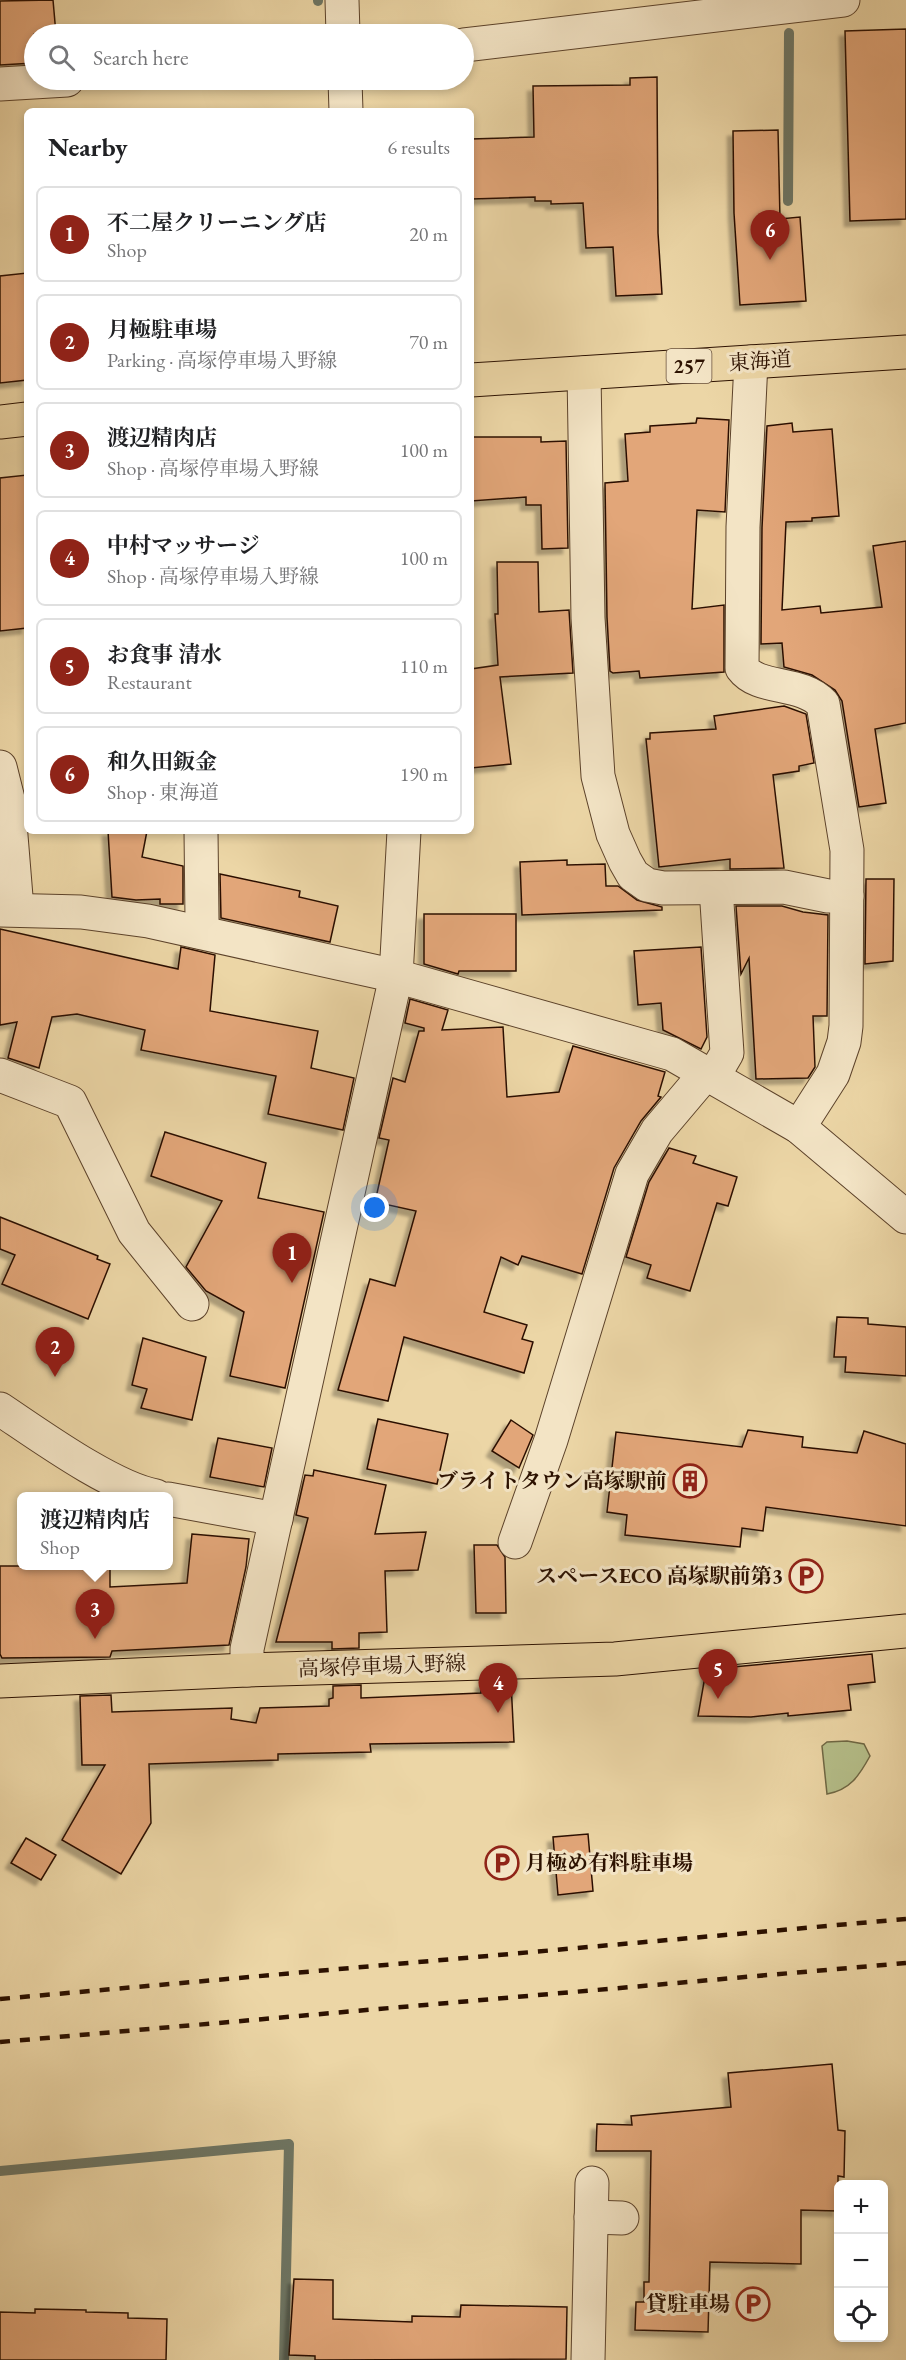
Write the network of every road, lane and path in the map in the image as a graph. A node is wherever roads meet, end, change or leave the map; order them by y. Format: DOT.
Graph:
graph roads {
  1 [pos="342,0"];
  2 [pos="843,0"];
  3 [pos="343,24"];
  4 [pos="474,44"];
  5 [pos="24,83"];
  6 [pos="0,84"];
  7 [pos="345,90"];
  8 [pos="346,108"];
  9 [pos="906,352"];
  10 [pos="751,362"];
  11 [pos="584,373"];
  12 [pos="474,380"];
  13 [pos="24,419"];
  14 [pos="0,422"];
  15 [pos="0,768"];
  16 [pos="201,834"];
  17 [pos="404,834"];
  18 [pos="716,888"];
  19 [pos="846,896"];
  20 [pos="8,909"];
  21 [pos="199,932"];
  22 [pos="396,976"];
  23 [pos="0,1074"];
  24 [pos="710,1075"];
  25 [pos="799,1127"];
  26 [pos="906,1217"];
  27 [pos="192,1304"];
  28 [pos="0,1409"];
  29 [pos="142,1492"];
  30 [pos="173,1500"];
  31 [pos="276,1519"];
  32 [pos="515,1542"];
  33 [pos="906,1631"];
  34 [pos="248,1670"];
  35 [pos="0,1681"];
  36 [pos="592,2183"];
  37 [pos="588,2360"];
  1 -- 3 [label="street"];
  2 -- 4 [label="street"];
  5 -- 6 [label="street"];
  7 -- 8 [label="street"];
  9 -- 10 [label="main road, 東海道 / 257"];
  10 -- 11 [label="main road, 東海道 / 257"];
  10 -- 19 [label="street"];
  11 -- 12 [label="main road, 東海道 / 257"];
  11 -- 18 [label="street"];
  13 -- 14 [label="main road"];
  15 -- 20 [label="street"];
  16 -- 21 [label="street"];
  17 -- 22 [label="street"];
  18 -- 19 [label="street"];
  18 -- 24 [label="street"];
  19 -- 25 [label="street"];
  20 -- 21 [label="street"];
  21 -- 22 [label="street"];
  22 -- 24 [label="street"];
  22 -- 31 [label="street"];
  23 -- 27 [label="street"];
  24 -- 25 [label="street"];
  24 -- 32 [label="street"];
  25 -- 26 [label="street"];
  28 -- 29 [label="street"];
  30 -- 31 [label="street"];
  31 -- 34 [label="street"];
  33 -- 34 [label="main road, 高塚停車場入野線"];
  34 -- 35 [label="main road, 高塚停車場入野線"];
  36 -- 37 [label="street"];
}
